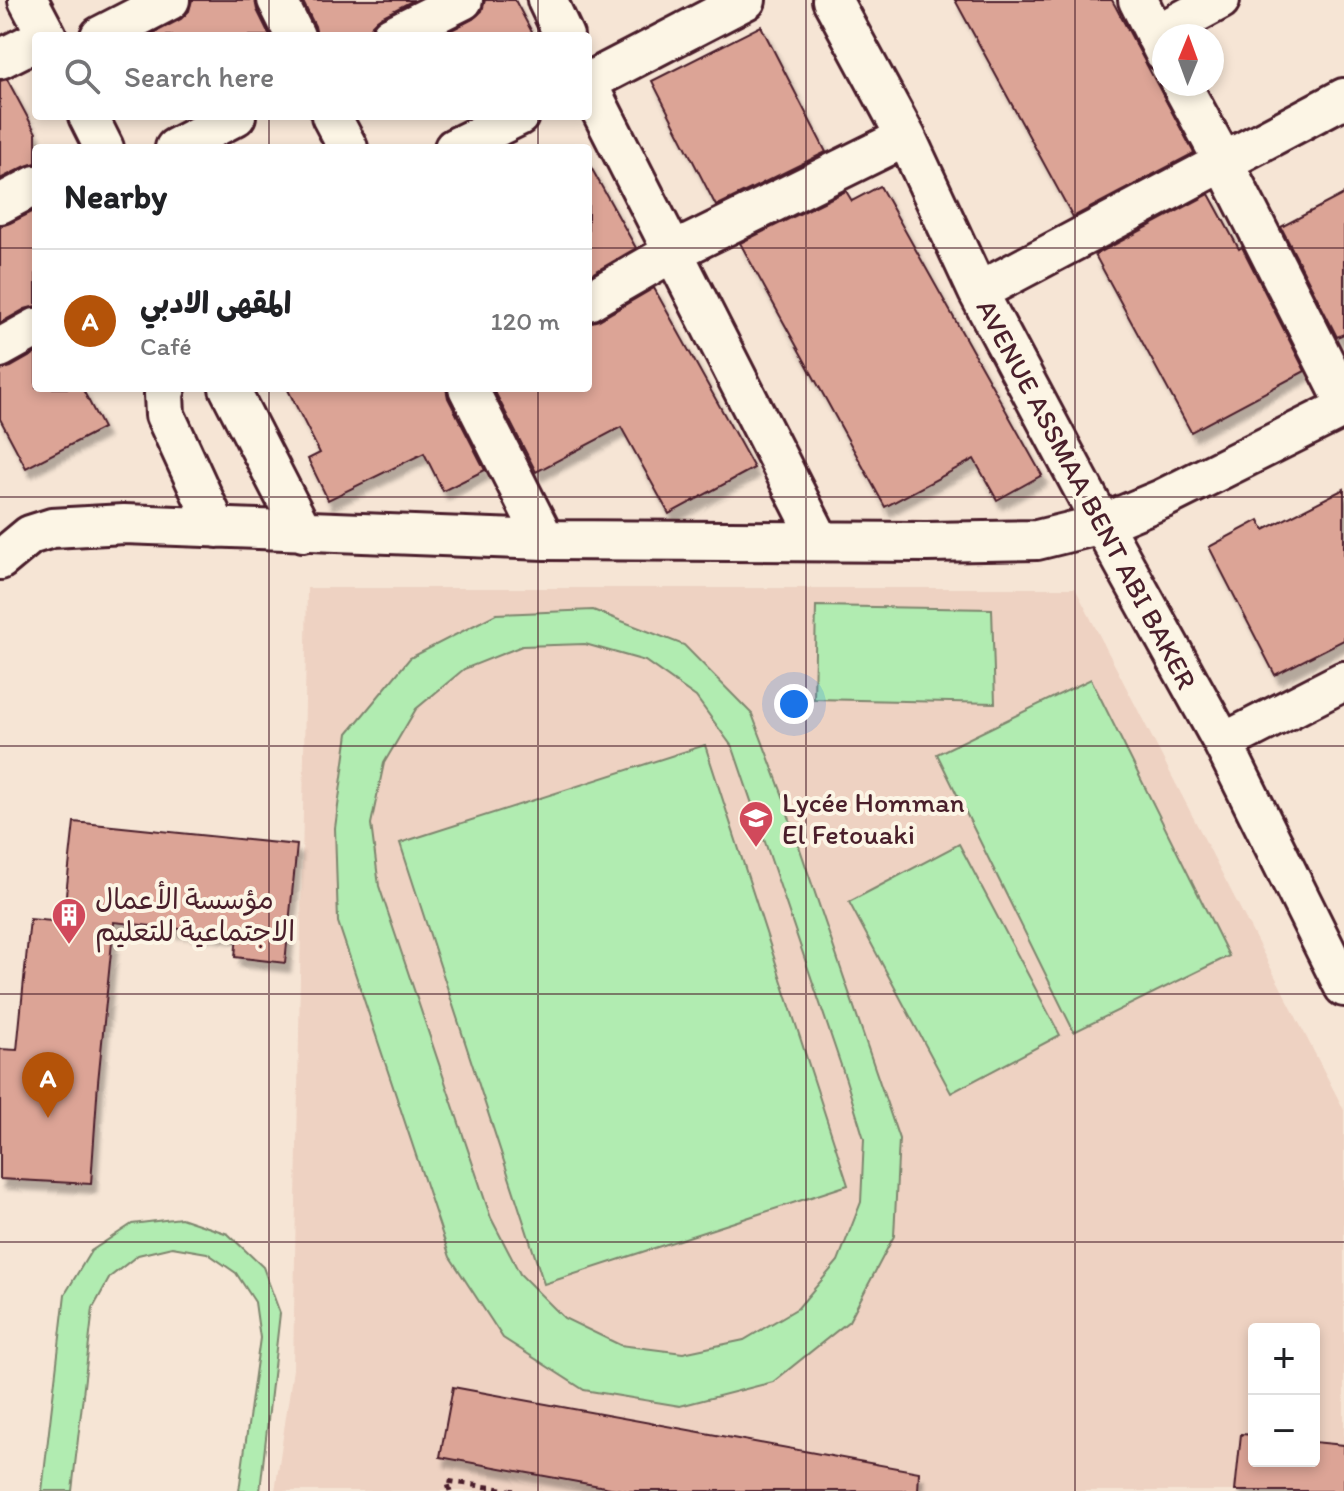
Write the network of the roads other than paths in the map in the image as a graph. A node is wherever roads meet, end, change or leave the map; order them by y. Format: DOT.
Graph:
graph roads {
  1 [pos="28,0"];
  2 [pos="170,0"];
  3 [pos="277,0"];
  4 [pos="463,0"];
  5 [pos="547,0"];
  6 [pos="746,0"];
  7 [pos="832,0"];
  8 [pos="1138,0"];
  9 [pos="1220,0"];
  10 [pos="1187,24"];
  11 [pos="1152,29"];
  12 [pos="44,32"];
  13 [pos="108,32"];
  14 [pos="293,32"];
  15 [pos="399,32"];
  16 [pos="562,32"];
  17 [pos="32,43"];
  18 [pos="0,59"];
  19 [pos="592,81"];
  20 [pos="592,91"];
  21 [pos="1188,96"];
  22 [pos="1344,98"];
  23 [pos="90,120"];
  24 [pos="228,120"];
  25 [pos="333,120"];
  26 [pos="511,120"];
  27 [pos="906,137"];
  28 [pos="102,144"];
  29 [pos="183,144"];
  30 [pos="346,144"];
  31 [pos="462,144"];
  32 [pos="1223,161"];
  33 [pos="32,187"];
  34 [pos="0,204"];
  35 [pos="673,252"];
  36 [pos="978,292"];
  37 [pos="592,299"];
  38 [pos="32,330"];
  39 [pos="0,348"];
  40 [pos="165,392"];
  41 [pos="231,392"];
  42 [pos="470,392"];
  43 [pos="1344,400"];
  44 [pos="1344,408"];
  45 [pos="1102,524"];
  46 [pos="217,528"];
  47 [pos="15,532"];
  48 [pos="303,532"];
  49 [pos="545,540"];
  50 [pos="820,541"];
  51 [pos="0,560"];
  52 [pos="1344,681"];
  53 [pos="1223,743"];
  54 [pos="1344,987"];
  1 -- 12 [label="street"];
  2 -- 13 [label="street"];
  3 -- 14 [label="street"];
  4 -- 15 [label="street"];
  5 -- 16 [label="street"];
  6 -- 19 [label="street"];
  7 -- 27 [label="street, AVENUE ASSMAA BENT ABI BAKER"];
  8 -- 11 [label="street"];
  9 -- 10 [label="street"];
  17 -- 18 [label="street"];
  20 -- 35 [label="street"];
  21 -- 32 [label="street"];
  22 -- 32 [label="street"];
  23 -- 28 [label="street"];
  24 -- 29 [label="street"];
  25 -- 30 [label="street"];
  26 -- 31 [label="street"];
  27 -- 35 [label="street"];
  27 -- 36 [label="street, AVENUE ASSMAA BENT ABI BAKER"];
  32 -- 36 [label="street"];
  32 -- 43 [label="street"];
  33 -- 34 [label="street"];
  35 -- 37 [label="street"];
  35 -- 50 [label="street"];
  36 -- 45 [label="street, AVENUE ASSMAA BENT ABI BAKER"];
  38 -- 39 [label="street"];
  40 -- 46 [label="street"];
  41 -- 48 [label="street"];
  42 -- 49 [label="street"];
  44 -- 45 [label="street"];
  45 -- 50 [label="street"];
  45 -- 53 [label="street, AVENUE ASSMAA BENT ABI BAKER"];
  46 -- 47 [label="street"];
  46 -- 48 [label="street"];
  47 -- 51 [label="street"];
  48 -- 49 [label="street"];
  49 -- 50 [label="street"];
  52 -- 53 [label="street"];
  53 -- 54 [label="street, AVENUE ASSMAA BENT ABI BAKER"];
}
